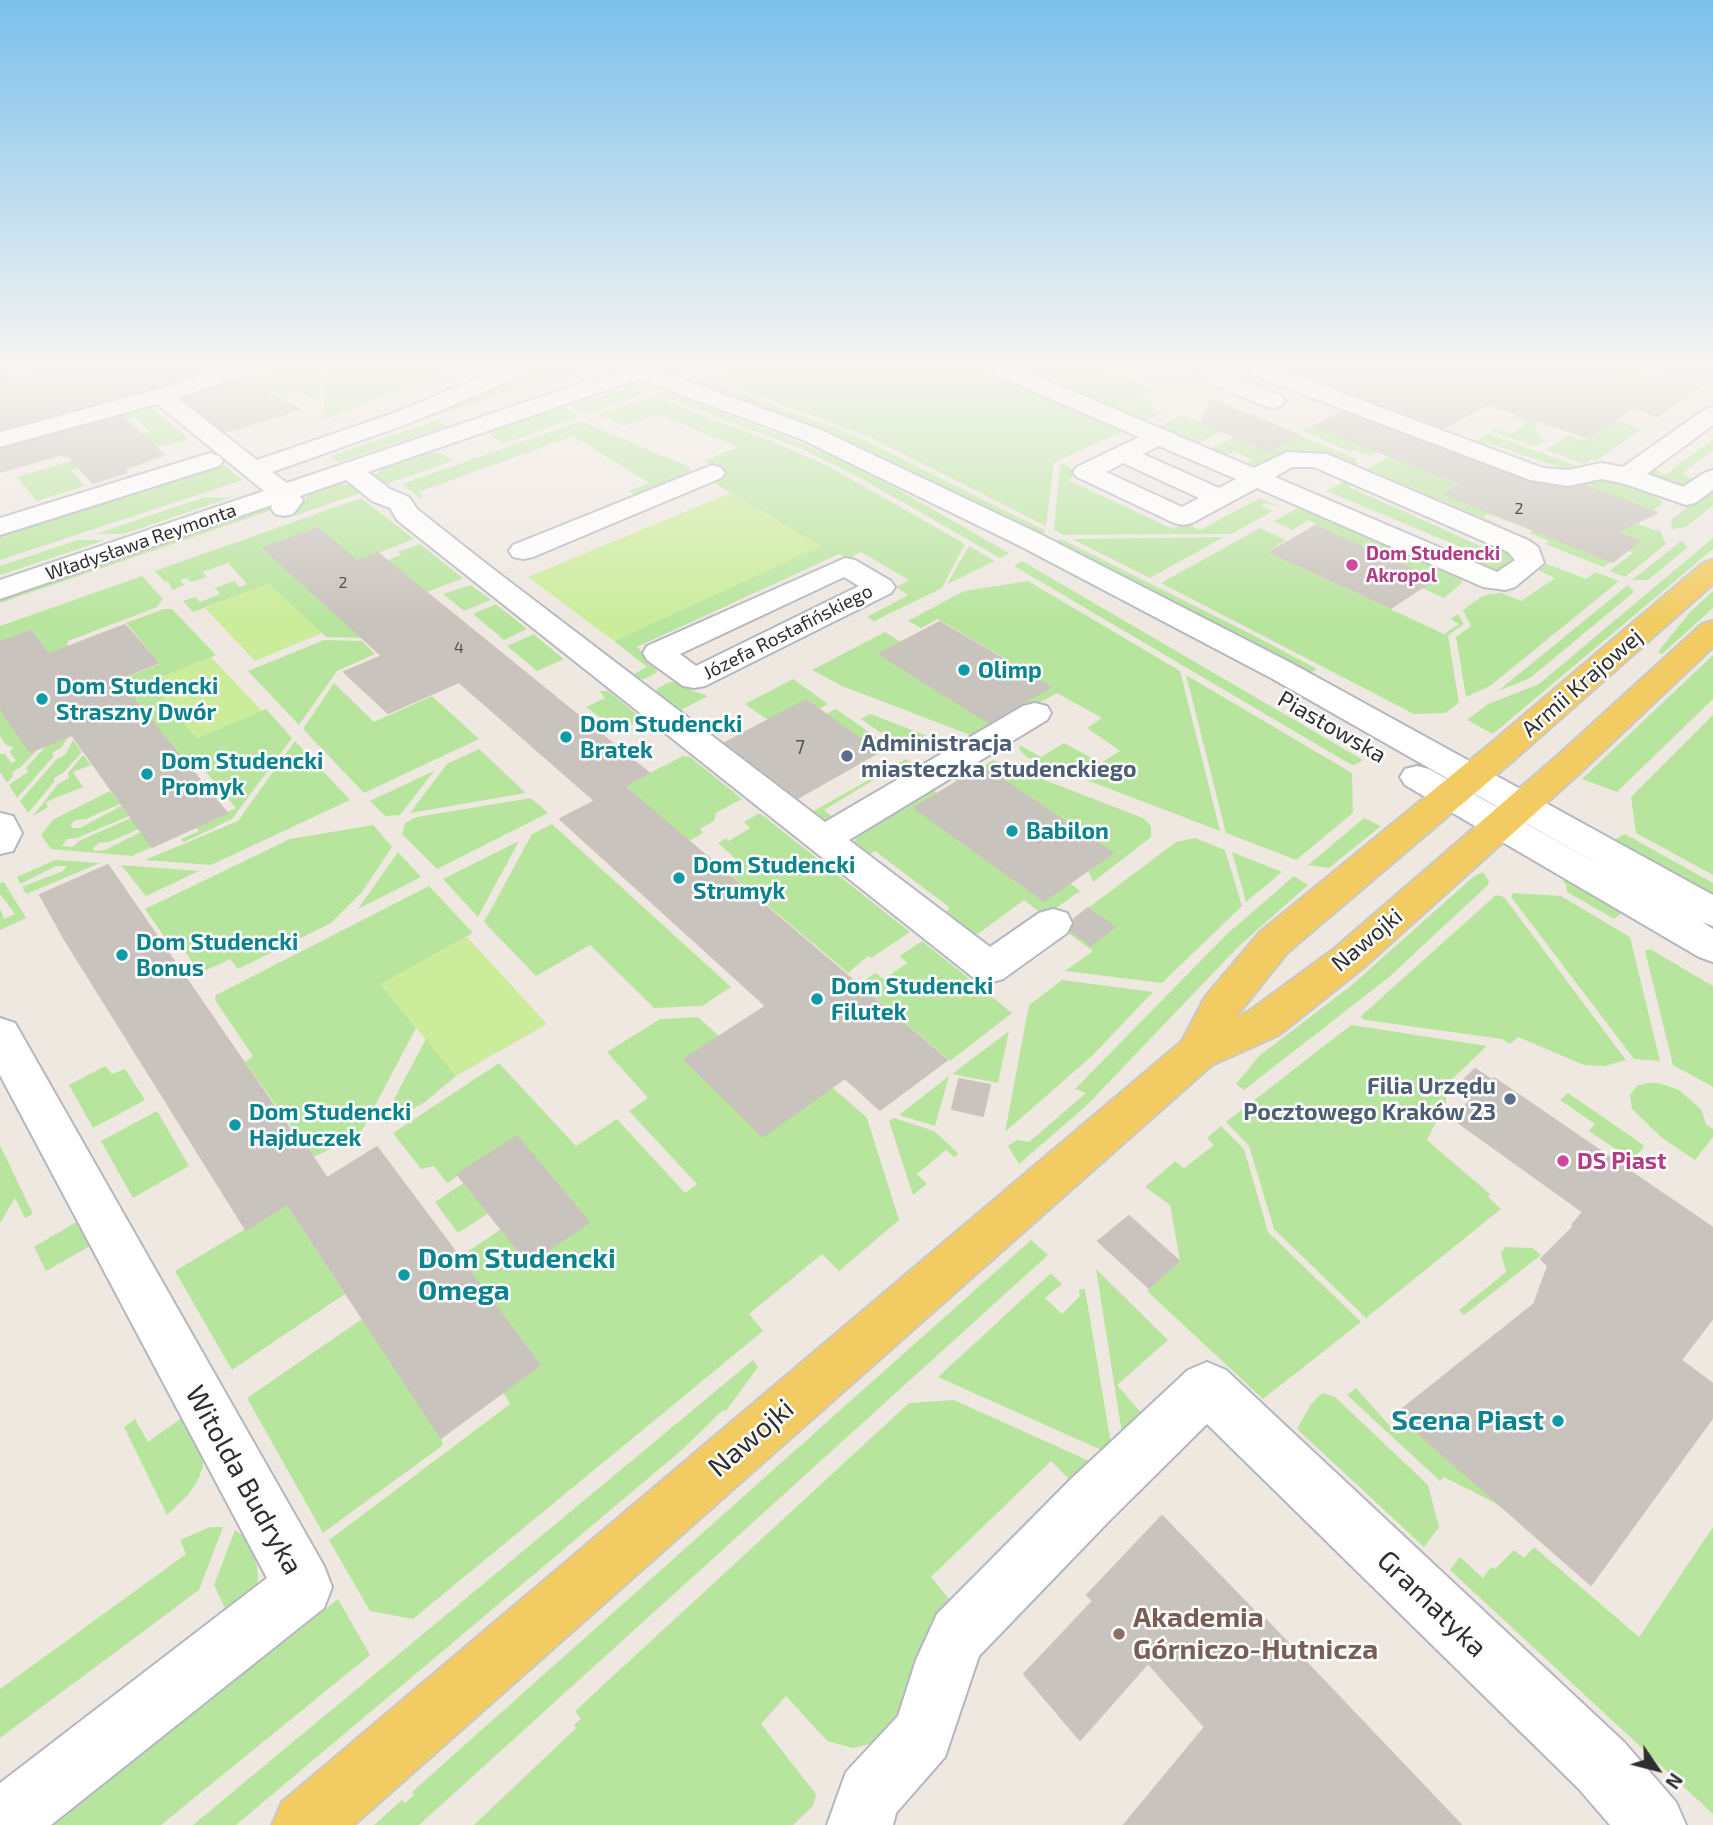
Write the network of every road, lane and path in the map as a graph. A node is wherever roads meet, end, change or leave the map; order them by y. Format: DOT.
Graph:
graph roads {
  1 [pos="231,450"];
  2 [pos="309,450"];
  3 [pos="409,450"];
  4 [pos="843,450"];
  5 [pos="1130,450"];
  6 [pos="1189,450"];
  7 [pos="1473,450"];
  8 [pos="1663,450"];
  9 [pos="1122,454"];
  10 [pos="210,461"];
  11 [pos="255,469"];
  12 [pos="351,471"];
  13 [pos="712,473"];
  14 [pos="1628,476"];
  15 [pos="1255,478"];
  16 [pos="1713,478"];
  17 [pos="284,494"];
  18 [pos="1220,498"];
  19 [pos="0,527"];
  20 [pos="1713,569"];
  21 [pos="478,571"];
  22 [pos="0,590"];
  23 [pos="0,606"];
  24 [pos="1713,630"];
  25 [pos="680,670"];
  26 [pos="635,691"];
  27 [pos="1035,713"];
  28 [pos="1460,786"];
  29 [pos="1511,815"];
  30 [pos="0,825"];
  31 [pos="824,839"];
  32 [pos="0,842"];
  33 [pos="1713,912"];
  34 [pos="1053,923"];
  35 [pos="1713,947"];
  36 [pos="0,1035"];
  37 [pos="1197,1053"];
  38 [pos="1642,1821"];
  39 [pos="0,1824"];
  40 [pos="305,1825"];
  41 [pos="860,1825"];
  1 -- 11 [label="street"];
  2 -- 11 [label="street"];
  3 -- 12 [label="street, Władysława Reymonta"];
  4 -- 28 [label="street, Piastowska"];
  5 -- 9 [label="street"];
  6 -- 15 [label="street"];
  7 -- 14 [label="street"];
  8 -- 14 [label="street"];
  9 -- 18 [label="street"];
  9 -- 18 [label="street"];
  10 -- 19 [label="street"];
  11 -- 17 [label="street"];
  12 -- 17 [label="street, Władysława Reymonta"];
  12 -- 21 [label="street"];
  13 -- 21 [label="street"];
  14 -- 16 [label="street"];
  15 -- 15 [label="street"];
  15 -- 18 [label="street"];
  17 -- 22 [label="street, Władysława Reymonta"];
  17 -- 23 [label="street"];
  20 -- 28 [label="main road, Armii Krajowej"];
  21 -- 26 [label="street"];
  24 -- 29 [label="main road, Armii Krajowej"];
  25 -- 25 [label="street, Józefa Rostafińskiego"];
  25 -- 26 [label="street, Józefa Rostafińskiego"];
  26 -- 31 [label="street"];
  27 -- 31 [label="street"];
  28 -- 29 [label="street, Piastowska"];
  28 -- 37 [label="main road, Nawojki"];
  29 -- 33 [label="street, Piastowska"];
  29 -- 35 [label="street, Piastowska"];
  29 -- 37 [label="main road, Nawojki"];
  30 -- 32 [label="street"];
  31 -- 34 [label="street"];
  36 -- 39 [label="street, Witolda Budryka"];
  37 -- 40 [label="main road, Nawojki"];
  38 -- 41 [label="street, Gramatyka"];
}
